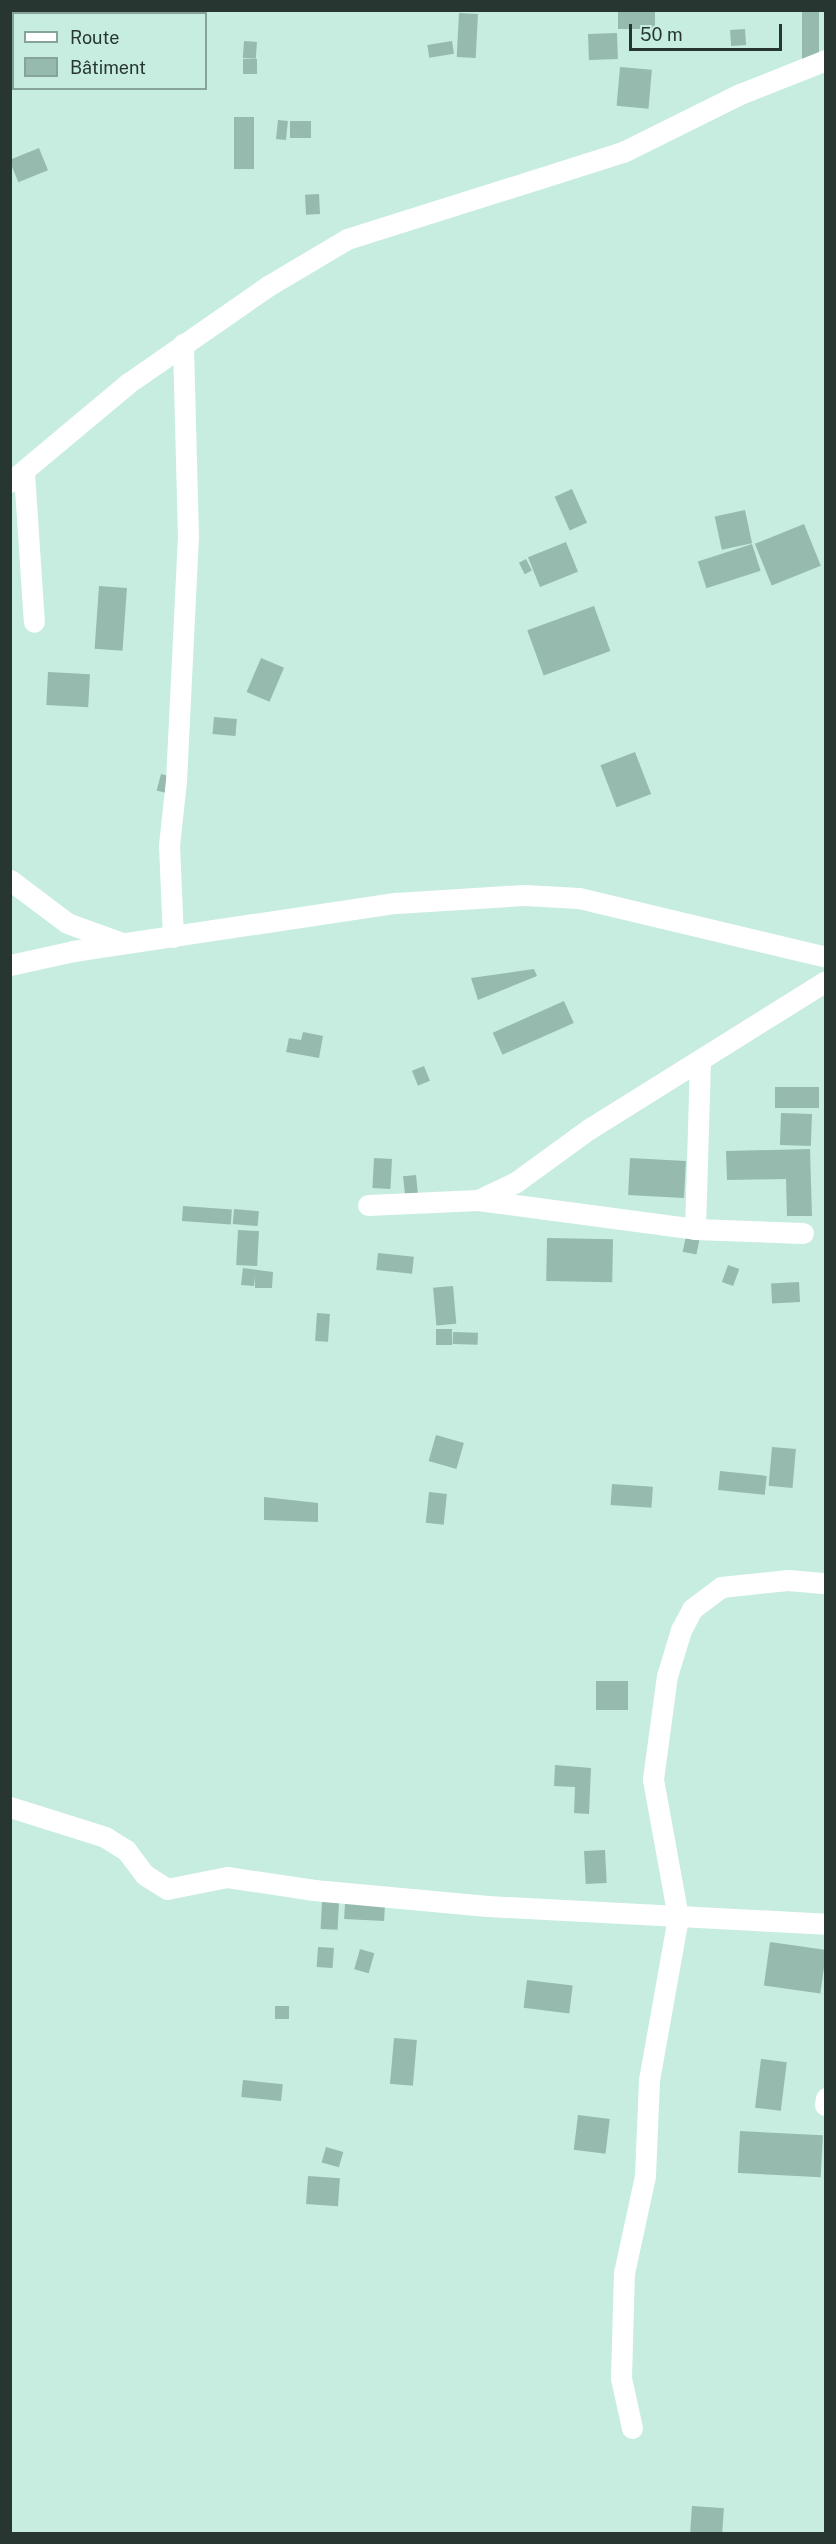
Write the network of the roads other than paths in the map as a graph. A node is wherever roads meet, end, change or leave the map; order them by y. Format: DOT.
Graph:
graph roads {
  1 [pos="825,60"];
  2 [pos="183,344"];
  3 [pos="17,477"];
  4 [pos="34,622"];
  5 [pos="10,880"];
  6 [pos="173,937"];
  7 [pos="129,945"];
  8 [pos="825,957"];
  9 [pos="10,965"];
  10 [pos="825,981"];
  11 [pos="700,1060"];
  12 [pos="478,1200"];
  13 [pos="368,1205"];
  14 [pos="695,1230"];
  15 [pos="802,1233"];
  16 [pos="825,1583"];
  17 [pos="10,1807"];
  18 [pos="678,1917"];
  19 [pos="825,1924"];
  20 [pos="825,2098"];
  21 [pos="825,2105"];
  22 [pos="632,2427"];
  1 -- 2 [label="street"];
  2 -- 3 [label="street"];
  2 -- 6 [label="street"];
  3 -- 4 [label="street"];
  5 -- 7 [label="street"];
  6 -- 7 [label="street"];
  6 -- 8 [label="street"];
  7 -- 9 [label="street"];
  10 -- 11 [label="street"];
  11 -- 12 [label="street"];
  11 -- 14 [label="street"];
  12 -- 13 [label="street"];
  12 -- 14 [label="street"];
  14 -- 15 [label="street"];
  16 -- 18 [label="street"];
  17 -- 18 [label="street"];
  18 -- 19 [label="street"];
  18 -- 22 [label="street"];
  20 -- 21 [label="street"];
}
